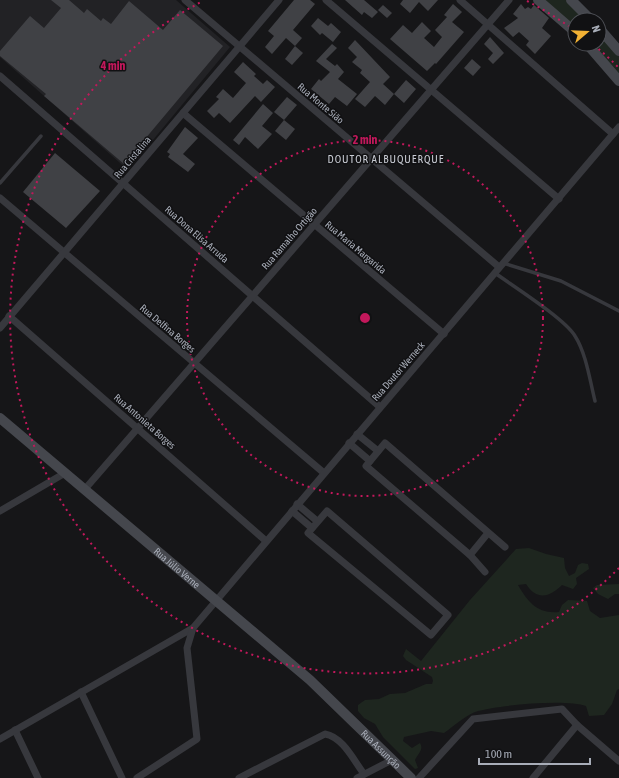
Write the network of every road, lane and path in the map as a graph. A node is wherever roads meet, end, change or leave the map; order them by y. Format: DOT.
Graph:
graph roads {
  1 [pos="185,0"];
  2 [pos="279,0"];
  3 [pos="326,0"];
  4 [pos="460,0"];
  5 [pos="509,0"];
  6 [pos="538,0"];
  7 [pos="571,0"];
  8 [pos="583,12"];
  9 [pos="487,24"];
  10 [pos="567,25"];
  11 [pos="607,37"];
  12 [pos="239,46"];
  13 [pos="619,51"];
  14 [pos="594,52"];
  15 [pos="0,76"];
  16 [pos="619,81"];
  17 [pos="431,89"];
  18 [pos="183,113"];
  19 [pos="619,127"];
  20 [pos="613,134"];
  21 [pos="40,136"];
  22 [pos="371,158"];
  23 [pos="0,183"];
  24 [pos="123,183"];
  25 [pos="0,198"];
  26 [pos="559,199"];
  27 [pos="314,224"];
  28 [pos="64,253"];
  29 [pos="499,267"];
  30 [pos="253,296"];
  31 [pos="619,311"];
  32 [pos="9,316"];
  33 [pos="0,328"];
  34 [pos="444,334"];
  35 [pos="194,363"];
  36 [pos="596,401"];
  37 [pos="380,407"];
  38 [pos="0,418"];
  39 [pos="138,428"];
  40 [pos="357,434"];
  41 [pos="350,443"];
  42 [pos="378,451"];
  43 [pos="370,461"];
  44 [pos="65,473"];
  45 [pos="324,473"];
  46 [pos="85,489"];
  47 [pos="297,504"];
  48 [pos="0,511"];
  49 [pos="292,511"];
  50 [pos="317,521"];
  51 [pos="312,528"];
  52 [pos="488,532"];
  53 [pos="266,541"];
  54 [pos="505,547"];
  55 [pos="470,555"];
  56 [pos="485,572"];
  57 [pos="216,599"];
  58 [pos="193,628"];
  59 [pos="81,692"];
  60 [pos="351,721"];
  61 [pos="577,725"];
  62 [pos="15,730"];
  63 [pos="0,739"];
  64 [pos="392,760"];
  65 [pos="619,761"];
  66 [pos="364,774"];
  67 [pos="38,778"];
  68 [pos="122,778"];
  69 [pos="137,778"];
  70 [pos="239,778"];
  71 [pos="357,778"];
  72 [pos="411,778"];
  73 [pos="419,778"];
  74 [pos="533,778"];
  1 -- 12 [label="street, Rua Monte Sião"];
  2 -- 12 [label="street, Rua Cristalina"];
  3 -- 17 [label="street"];
  4 -- 9 [label="street"];
  5 -- 9 [label="street, Rua Ramalho Ortigão"];
  6 -- 10 [label="street"];
  7 -- 8 [label="street"];
  9 -- 17 [label="street, Rua Ramalho Ortigão"];
  9 -- 20 [label="street"];
  11 -- 13 [label="street"];
  12 -- 18 [label="street, Rua Cristalina"];
  12 -- 22 [label="street, Rua Monte Sião"];
  14 -- 16 [label="street"];
  15 -- 24 [label="street, Rua Dona Elisa Arruda"];
  17 -- 22 [label="street, Rua Ramalho Ortigão"];
  17 -- 26 [label="street"];
  18 -- 24 [label="street, Rua Cristalina"];
  18 -- 27 [label="street, Rua Maria Margarida"];
  19 -- 20 [label="street, Rua Doutor Werneck"];
  20 -- 26 [label="street, Rua Doutor Werneck"];
  21 -- 23 [label="lane"];
  22 -- 27 [label="street, Rua Ramalho Ortigão"];
  22 -- 29 [label="street, Rua Monte Sião"];
  24 -- 28 [label="street, Rua Cristalina"];
  24 -- 30 [label="street, Rua Dona Elisa Arruda"];
  25 -- 28 [label="street, Rua Delfina Borges"];
  26 -- 29 [label="street, Rua Doutor Werneck"];
  27 -- 30 [label="street, Rua Ramalho Ortigão"];
  27 -- 34 [label="street, Rua Maria Margarida"];
  28 -- 32 [label="street, Rua Cristalina"];
  28 -- 35 [label="street, Rua Delfina Borges"];
  29 -- 31 [label="lane"];
  29 -- 34 [label="street, Rua Doutor Werneck"];
  29 -- 36 [label="lane"];
  30 -- 35 [label="street, Rua Ramalho Ortigão"];
  30 -- 37 [label="street, Rua Dona Elisa Arruda"];
  32 -- 33 [label="street, Rua Cristalina"];
  32 -- 39 [label="street, Rua Antonieta Borges"];
  34 -- 37 [label="street, Rua Doutor Werneck"];
  35 -- 39 [label="street, Rua Ramalho Ortigão"];
  35 -- 45 [label="street, Rua Delfina Borges"];
  37 -- 40 [label="street, Rua Doutor Werneck"];
  38 -- 44 [label="street, Rua Júlio Verne"];
  39 -- 46 [label="street, Rua Ramalho Ortigão"];
  39 -- 53 [label="street, Rua Antonieta Borges"];
  40 -- 41 [label="street, Rua Doutor Werneck"];
  40 -- 42 [label="street"];
  41 -- 43 [label="street"];
  41 -- 45 [label="street, Rua Doutor Werneck"];
  42 -- 43 [label="street"];
  42 -- 52 [label="street"];
  43 -- 55 [label="street"];
  44 -- 46 [label="street, Rua Júlio Verne"];
  44 -- 48 [label="street"];
  45 -- 47 [label="street, Rua Doutor Werneck"];
  46 -- 57 [label="street, Rua Júlio Verne"];
  47 -- 49 [label="street, Rua Doutor Werneck"];
  47 -- 50 [label="street"];
  49 -- 51 [label="street"];
  49 -- 53 [label="street, Rua Doutor Werneck"];
  50 -- 51 [label="street"];
  50 -- 51 [label="street"];
  52 -- 54 [label="street"];
  52 -- 55 [label="street"];
  53 -- 57 [label="street, Rua Doutor Werneck"];
  55 -- 56 [label="street"];
  57 -- 58 [label="street, Rua Doutor Werneck"];
  57 -- 60 [label="street, Rua Júlio Verne"];
  58 -- 59 [label="street"];
  58 -- 69 [label="street"];
  59 -- 62 [label="street"];
  59 -- 68 [label="street"];
  60 -- 64 [label="street, Rua Assunção"];
  61 -- 65 [label="street"];
  61 -- 73 [label="street"];
  61 -- 74 [label="street"];
  62 -- 63 [label="street"];
  62 -- 67 [label="street"];
  64 -- 66 [label="street"];
  64 -- 72 [label="street, Rua Assunção"];
  66 -- 70 [label="street"];
  66 -- 71 [label="street"];
}
